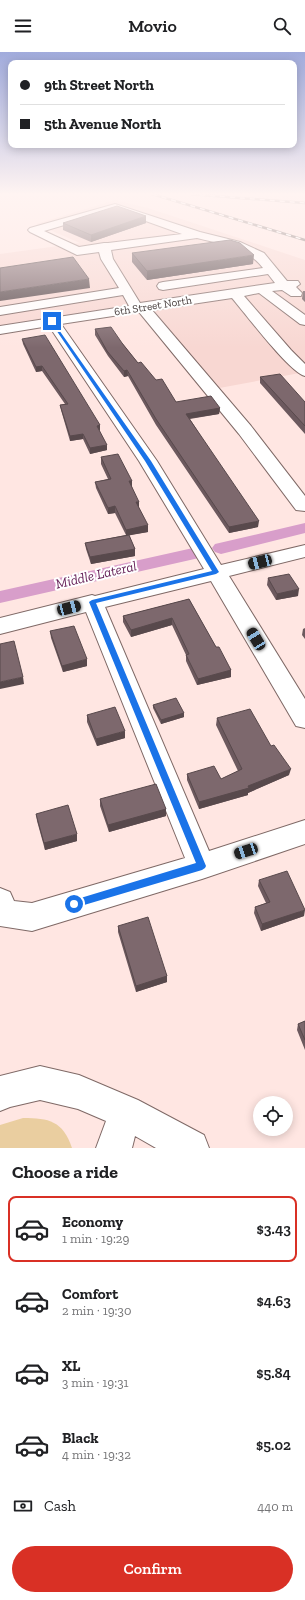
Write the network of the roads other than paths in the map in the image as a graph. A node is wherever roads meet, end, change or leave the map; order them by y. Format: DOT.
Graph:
graph roads {
  1 [pos="65,245"];
  2 [pos="111,245"];
  3 [pos="238,245"];
  4 [pos="104,246"];
  5 [pos="271,270"];
  6 [pos="206,279"];
  7 [pos="305,282"];
  8 [pos="163,286"];
  9 [pos="283,286"];
  10 [pos="127,291"];
  11 [pos="265,292"];
  12 [pos="300,292"];
  13 [pos="231,294"];
  14 [pos="140,308"];
  15 [pos="0,311"];
  16 [pos="52,321"];
  17 [pos="305,321"];
  18 [pos="0,330"];
  19 [pos="305,352"];
  20 [pos="288,356"];
  21 [pos="305,372"];
  22 [pos="303,506"];
  23 [pos="305,551"];
  24 [pos="216,572"];
  25 [pos="92,602"];
  26 [pos="0,626"];
  27 [pos="305,719"];
  28 [pos="305,832"];
  29 [pos="202,866"];
  30 [pos="0,902"];
  31 [pos="0,1094"];
  32 [pos="126,1112"];
  33 [pos="114,1148"];
  34 [pos="191,1148"];
  1 -- 4 [label="street"];
  2 -- 4 [label="street"];
  3 -- 5 [label="street"];
  4 -- 10 [label="street"];
  5 -- 6 [label="street"];
  5 -- 9 [label="street"];
  6 -- 8 [label="street"];
  6 -- 13 [label="street"];
  7 -- 9 [label="street, 6th Street North"];
  9 -- 11 [label="street, 6th Street North"];
  9 -- 12 [label="street"];
  10 -- 14 [label="street"];
  10 -- 15 [label="street"];
  11 -- 12 [label="street"];
  11 -- 13 [label="street, 6th Street North"];
  11 -- 17 [label="street"];
  13 -- 14 [label="street, 6th Street North"];
  13 -- 20 [label="street"];
  14 -- 16 [label="street, 6th Street North"];
  14 -- 22 [label="street"];
  16 -- 18 [label="street, 6th Street North"];
  16 -- 24 [label="street"];
  19 -- 20 [label="street"];
  20 -- 21 [label="street"];
  23 -- 24 [label="street"];
  24 -- 25 [label="street"];
  24 -- 27 [label="street"];
  25 -- 26 [label="street"];
  25 -- 29 [label="street"];
  28 -- 29 [label="street"];
  29 -- 30 [label="street"];
  31 -- 32 [label="street"];
  32 -- 33 [label="street"];
  32 -- 34 [label="street"];
}
